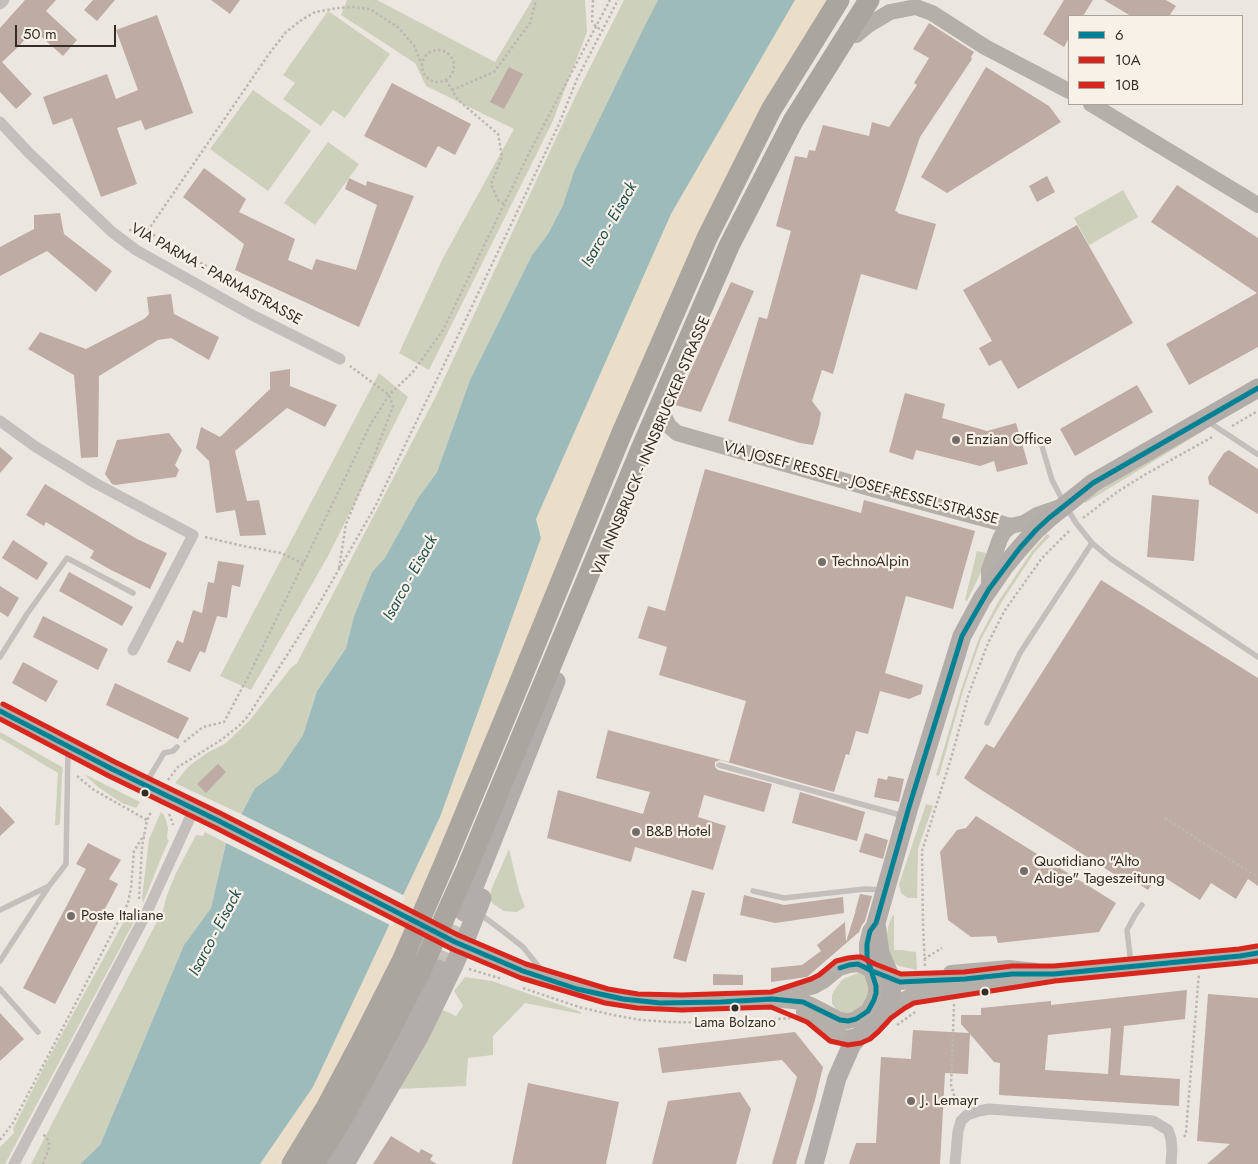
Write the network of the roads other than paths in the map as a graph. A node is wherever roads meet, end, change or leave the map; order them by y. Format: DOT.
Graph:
graph roads {
  1 [pos="4,0"];
  2 [pos="839,0"];
  3 [pos="869,0"];
  4 [pos="880,0"];
  5 [pos="0,4"];
  6 [pos="915,4"];
  7 [pos="856,35"];
  8 [pos="1068,90"];
  9 [pos="1093,105"];
  10 [pos="0,122"];
  11 [pos="1258,205"];
  12 [pos="340,359"];
  13 [pos="1258,388"];
  14 [pos="663,414"];
  15 [pos="1203,418"];
  16 [pos="0,420"];
  17 [pos="1041,442"];
  18 [pos="1257,454"];
  19 [pos="1065,505"];
  20 [pos="1011,526"];
  21 [pos="1092,543"];
  22 [pos="989,589"];
  23 [pos="133,593"];
  24 [pos="133,650"];
  25 [pos="0,657"];
  26 [pos="1258,657"];
  27 [pos="0,710"];
  28 [pos="986,723"];
  29 [pos="68,746"];
  30 [pos="177,747"];
  31 [pos="720,765"];
  32 [pos="145,785"];
  33 [pos="194,809"];
  34 [pos="906,816"];
  35 [pos="49,886"];
  36 [pos="885,890"];
  37 [pos="753,891"];
  38 [pos="1142,905"];
  39 [pos="0,910"];
  40 [pos="470,911"];
  41 [pos="463,945"];
  42 [pos="1258,953"];
  43 [pos="0,961"];
  44 [pos="1132,966"];
  45 [pos="438,968"];
  46 [pos="882,970"];
  47 [pos="1054,974"];
  48 [pos="551,981"];
  49 [pos="0,989"];
  50 [pos="772,998"];
  51 [pos="886,1012"];
  52 [pos="38,1032"];
  53 [pos="860,1036"];
  54 [pos="14,1164"];
  55 [pos="292,1164"];
  56 [pos="314,1164"];
  57 [pos="329,1164"];
  58 [pos="345,1164"];
  59 [pos="814,1164"];
  60 [pos="956,1164"];
  61 [pos="1172,1164"];
  1 -- 5 [label="street"];
  2 -- 55 [label="highway, bridge"];
  3 -- 56 [label="highway, bridge"];
  4 -- 7 [label="main road, VIA INNSBRUCK - INNSBRUCKER STRASSE"];
  6 -- 7 [label="main road"];
  6 -- 8 [label="main road"];
  7 -- 14 [label="main road, VIA INNSBRUCK - INNSBRUCKER STRASSE"];
  9 -- 11 [label="main road"];
  10 -- 12 [label="street, VIA PARMA - PARMASTRASSE"];
  13 -- 15 [label="main road"];
  14 -- 20 [label="main road, VIA JOSEF RESSEL - JOSEF-RESSEL-STRASSE"];
  14 -- 40 [label="main road, VIA INNSBRUCK - INNSBRUCKER STRASSE"];
  15 -- 18 [label="lane"];
  15 -- 19 [label="main road"];
  16 -- 24 [label="street"];
  17 -- 19 [label="lane"];
  19 -- 20 [label="main road, VIA JOSEF RESSEL - JOSEF-RESSEL-STRASSE"];
  19 -- 21 [label="lane"];
  19 -- 22 [label="main road"];
  20 -- 22 [label="main road"];
  21 -- 26 [label="lane"];
  21 -- 28 [label="lane"];
  22 -- 34 [label="main road"];
  23 -- 25 [label="lane"];
  27 -- 29 [label="main road"];
  29 -- 32 [label="main road"];
  29 -- 35 [label="lane"];
  30 -- 32 [label="lane"];
  31 -- 34 [label="lane"];
  32 -- 33 [label="main road"];
  33 -- 41 [label="main road"];
  33 -- 54 [label="street"];
  34 -- 36 [label="main road"];
  35 -- 39 [label="lane"];
  35 -- 43 [label="lane"];
  36 -- 37 [label="lane"];
  36 -- 46 [label="main road"];
  38 -- 44 [label="lane"];
  40 -- 41 [label="main road"];
  40 -- 48 [label="lane"];
  41 -- 48 [label="main road"];
  41 -- 58 [label="main road"];
  42 -- 44 [label="main road"];
  44 -- 47 [label="main road"];
  45 -- 57 [label="main road"];
  46 -- 47 [label="main road"];
  46 -- 47 [label="main road"];
  46 -- 50 [label="main road"];
  46 -- 50 [label="main road"];
  46 -- 51 [label="main road"];
  47 -- 51 [label="main road"];
  48 -- 50 [label="main road"];
  49 -- 52 [label="lane"];
  50 -- 53 [label="main road"];
  51 -- 53 [label="main road"];
  53 -- 59 [label="main road"];
  60 -- 61 [label="street"];
}
